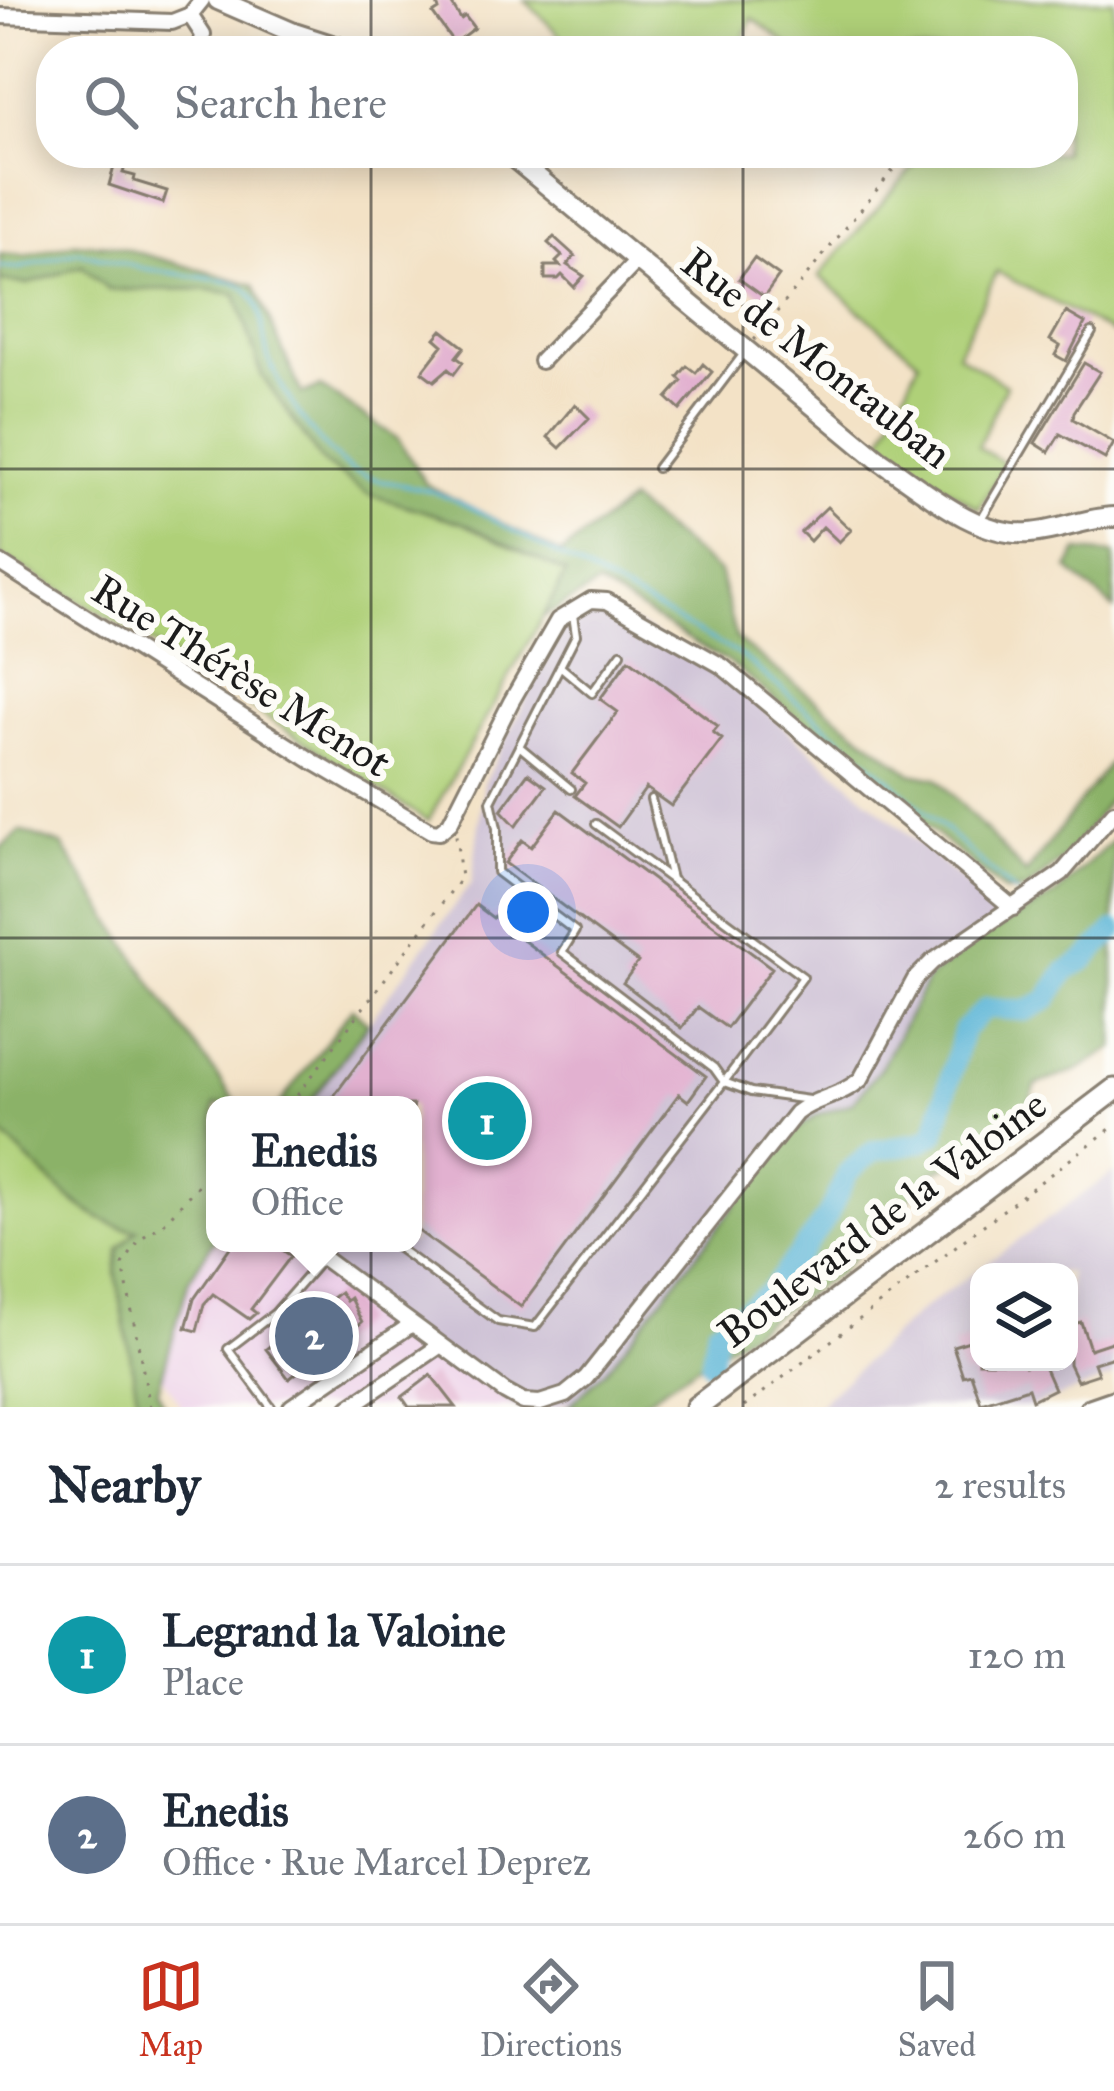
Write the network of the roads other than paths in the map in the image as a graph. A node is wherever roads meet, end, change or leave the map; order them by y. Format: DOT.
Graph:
graph roads {
  1 [pos="202,0"];
  2 [pos="218,0"];
  3 [pos="190,15"];
  4 [pos="0,16"];
  5 [pos="203,36"];
  6 [pos="303,36"];
  7 [pos="526,168"];
  8 [pos="637,261"];
  9 [pos="1092,332"];
  10 [pos="745,351"];
  11 [pos="541,361"];
  12 [pos="656,469"];
  13 [pos="1114,517"];
  14 [pos="979,522"];
  15 [pos="0,563"];
  16 [pos="572,611"];
  17 [pos="621,653"];
  18 [pos="560,667"];
  19 [pos="519,746"];
  20 [pos="571,789"];
  21 [pos="651,799"];
  22 [pos="1114,812"];
  23 [pos="596,824"];
  24 [pos="672,882"];
  25 [pos="1013,908"];
  26 [pos="724,1082"];
  27 [pos="1114,1090"];
  28 [pos="815,1101"];
  29 [pos="1114,1108"];
  30 [pos="315,1252"];
  31 [pos="403,1252"];
  32 [pos="323,1258"];
  33 [pos="412,1324"];
  34 [pos="441,1345"];
  35 [pos="1114,1398"];
  36 [pos="271,1407"];
  37 [pos="290,1407"];
  38 [pos="350,1407"];
  39 [pos="697,1407"];
  40 [pos="719,1407"];
  41 [pos="1088,1407"];
  1 -- 3 [label="street"];
  2 -- 6 [label="street"];
  3 -- 4 [label="street"];
  3 -- 5 [label="street"];
  7 -- 8 [label="street, Rue de Montauban"];
  8 -- 10 [label="street, Rue de Montauban"];
  8 -- 11 [label="street"];
  9 -- 14 [label="lane"];
  10 -- 12 [label="lane"];
  10 -- 14 [label="street, Rue de Montauban"];
  13 -- 14 [label="street, Rue de Montauban"];
  15 -- 16 [label="street, Rue Thérèse Menot"];
  16 -- 18 [label="lane"];
  16 -- 25 [label="street"];
  17 -- 18 [label="lane"];
  18 -- 19 [label="lane"];
  19 -- 20 [label="lane"];
  19 -- 26 [label="lane"];
  21 -- 24 [label="lane"];
  22 -- 25 [label="street"];
  23 -- 24 [label="lane"];
  24 -- 26 [label="lane"];
  25 -- 28 [label="street"];
  26 -- 28 [label="lane"];
  26 -- 31 [label="lane"];
  27 -- 39 [label="main road, Boulevard de la Valoine"];
  28 -- 34 [label="street"];
  29 -- 40 [label="main road, Boulevard de la Valoine"];
  30 -- 32 [label="street"];
  32 -- 33 [label="street"];
  32 -- 36 [label="lane"];
  33 -- 34 [label="street"];
  33 -- 37 [label="street"];
  34 -- 38 [label="street"];
  35 -- 41 [label="street"];
}
